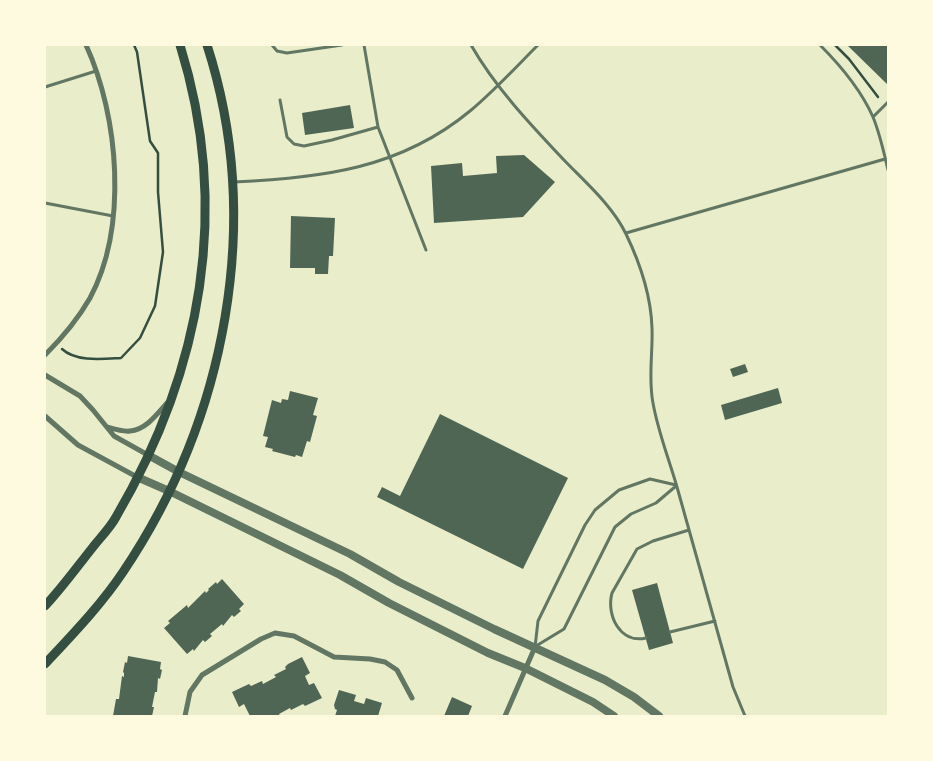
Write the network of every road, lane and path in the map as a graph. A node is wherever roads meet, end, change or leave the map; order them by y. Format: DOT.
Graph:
graph roads {
  1 [pos="86,45"];
  2 [pos="134,45"];
  3 [pos="180,45"];
  4 [pos="207,45"];
  5 [pos="272,45"];
  6 [pos="342,45"];
  7 [pos="364,45"];
  8 [pos="471,45"];
  9 [pos="538,45"];
  10 [pos="820,45"];
  11 [pos="835,45"];
  12 [pos="96,72"];
  13 [pos="498,85"];
  14 [pos="45,87"];
  15 [pos="878,97"];
  16 [pos="280,100"];
  17 [pos="888,102"];
  18 [pos="873,117"];
  19 [pos="378,127"];
  20 [pos="390,157"];
  21 [pos="885,159"];
  22 [pos="888,170"];
  23 [pos="233,182"];
  24 [pos="45,203"];
  25 [pos="113,216"];
  26 [pos="626,233"];
  27 [pos="426,250"];
  28 [pos="56,343"];
  29 [pos="45,355"];
  30 [pos="45,375"];
  31 [pos="172,397"];
  32 [pos="45,416"];
  33 [pos="106,427"];
  34 [pos="148,455"];
  35 [pos="179,472"];
  36 [pos="137,477"];
  37 [pos="676,485"];
  38 [pos="169,491"];
  39 [pos="689,530"];
  40 [pos="45,606"];
  41 [pos="714,621"];
  42 [pos="670,632"];
  43 [pos="646,638"];
  44 [pos="535,647"];
  45 [pos="45,664"];
  46 [pos="526,668"];
  47 [pos="412,698"];
  48 [pos="184,716"];
  49 [pos="505,716"];
  50 [pos="614,716"];
  51 [pos="659,716"];
  52 [pos="745,716"];
  1 -- 12 [label="street"];
  2 -- 28 [label="path"];
  3 -- 31 [label="main road"];
  4 -- 23 [label="main road"];
  5 -- 6 [label="lane"];
  7 -- 19 [label="lane"];
  8 -- 13 [label="lane"];
  9 -- 13 [label="lane"];
  10 -- 18 [label="lane"];
  11 -- 15 [label="path"];
  12 -- 14 [label="lane"];
  12 -- 25 [label="street"];
  13 -- 20 [label="lane"];
  13 -- 26 [label="lane"];
  16 -- 19 [label="lane"];
  17 -- 18 [label="lane"];
  18 -- 21 [label="lane"];
  19 -- 20 [label="lane"];
  20 -- 23 [label="lane"];
  20 -- 27 [label="lane"];
  21 -- 22 [label="lane"];
  21 -- 26 [label="lane"];
  23 -- 35 [label="main road"];
  24 -- 25 [label="lane"];
  25 -- 28 [label="street"];
  26 -- 37 [label="lane"];
  28 -- 29 [label="street"];
  30 -- 33 [label="street"];
  31 -- 33 [label="street"];
  31 -- 34 [label="main road"];
  32 -- 36 [label="street"];
  33 -- 34 [label="street"];
  34 -- 35 [label="street"];
  34 -- 36 [label="main road"];
  35 -- 38 [label="main road"];
  35 -- 44 [label="street"];
  36 -- 38 [label="street"];
  36 -- 40 [label="main road"];
  37 -- 39 [label="lane"];
  37 -- 44 [label="lane"];
  37 -- 44 [label="lane"];
  38 -- 45 [label="main road"];
  38 -- 46 [label="street"];
  39 -- 41 [label="lane"];
  39 -- 43 [label="lane"];
  41 -- 42 [label="lane"];
  41 -- 52 [label="lane"];
  44 -- 46 [label="street"];
  44 -- 51 [label="street"];
  46 -- 49 [label="street"];
  46 -- 50 [label="street"];
  47 -- 48 [label="street"];
}
